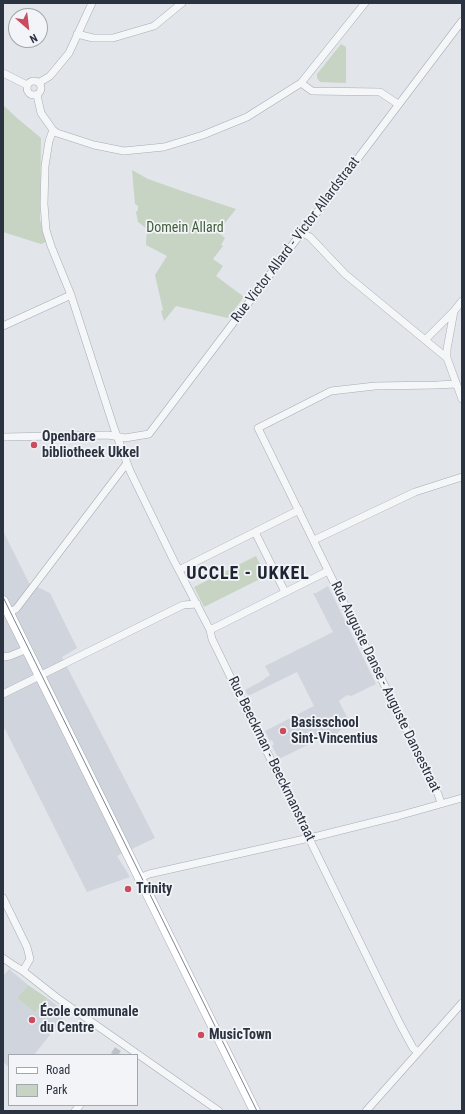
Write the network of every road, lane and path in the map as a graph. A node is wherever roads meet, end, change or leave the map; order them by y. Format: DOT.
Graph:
graph roads {
  1 [pos="92,3"];
  2 [pos="182,3"];
  3 [pos="365,3"];
  4 [pos="462,21"];
  5 [pos="77,34"];
  6 [pos="3,73"];
  7 [pos="40,82"];
  8 [pos="301,83"];
  9 [pos="27,85"];
  10 [pos="37,95"];
  11 [pos="398,104"];
  12 [pos="53,130"];
  13 [pos="302,232"];
  14 [pos="71,295"];
  15 [pos="462,300"];
  16 [pos="454,311"];
  17 [pos="3,326"];
  18 [pos="425,340"];
  19 [pos="447,358"];
  20 [pos="455,384"];
  21 [pos="462,399"];
  22 [pos="3,437"];
  23 [pos="117,437"];
  24 [pos="127,463"];
  25 [pos="462,477"];
  26 [pos="299,510"];
  27 [pos="255,532"];
  28 [pos="314,540"];
  29 [pos="179,570"];
  30 [pos="328,571"];
  31 [pos="285,592"];
  32 [pos="191,594"];
  33 [pos="3,600"];
  34 [pos="196,604"];
  35 [pos="183,605"];
  36 [pos="8,612"];
  37 [pos="210,630"];
  38 [pos="26,649"];
  39 [pos="3,657"];
  40 [pos="40,675"];
  41 [pos="3,694"];
  42 [pos="462,798"];
  43 [pos="441,803"];
  44 [pos="309,838"];
  45 [pos="140,878"];
  46 [pos="3,898"];
  47 [pos="3,958"];
  48 [pos="23,971"];
  49 [pos="462,1003"];
  50 [pos="418,1052"];
  51 [pos="132,1054"];
  52 [pos="138,1058"];
  53 [pos="219,1111"];
  54 [pos="255,1111"];
  55 [pos="366,1111"];
  1 -- 5 [label="street"];
  2 -- 5 [label="street"];
  3 -- 8 [label="street"];
  4 -- 11 [label="street, Rue Victor Allard - Victor Allardstraat"];
  5 -- 7 [label="street"];
  6 -- 9 [label="street"];
  7 -- 9 [label="street"];
  7 -- 10 [label="street"];
  8 -- 11 [label="street"];
  8 -- 12 [label="street"];
  9 -- 10 [label="street"];
  10 -- 12 [label="street"];
  11 -- 13 [label="street, Rue Victor Allard - Victor Allardstraat"];
  12 -- 14 [label="street, Rue Beeckman - Beeckmanstraat"];
  13 -- 18 [label="street"];
  13 -- 23 [label="street, Rue Victor Allard - Victor Allardstraat"];
  14 -- 17 [label="street"];
  14 -- 23 [label="street, Rue Beeckman - Beeckmanstraat"];
  15 -- 16 [label="street"];
  16 -- 18 [label="street"];
  16 -- 19 [label="street"];
  18 -- 19 [label="street"];
  19 -- 20 [label="street"];
  20 -- 21 [label="street"];
  20 -- 26 [label="street"];
  22 -- 23 [label="street, Rue Victor Allard - Victor Allardstraat"];
  23 -- 24 [label="street, Rue Beeckman - Beeckmanstraat"];
  24 -- 29 [label="street, Rue Beeckman - Beeckmanstraat"];
  24 -- 36 [label="street"];
  25 -- 28 [label="street"];
  26 -- 27 [label="street"];
  26 -- 28 [label="street, Rue Auguste Danse - Auguste Dansestraat"];
  27 -- 29 [label="street"];
  27 -- 31 [label="street"];
  28 -- 30 [label="street, Rue Auguste Danse - Auguste Dansestraat"];
  29 -- 32 [label="street, Rue Beeckman - Beeckmanstraat"];
  30 -- 31 [label="street"];
  30 -- 43 [label="street, Rue Auguste Danse - Auguste Dansestraat"];
  31 -- 37 [label="street"];
  32 -- 34 [label="street, Rue Beeckman - Beeckmanstraat"];
  32 -- 35 [label="street"];
  33 -- 36 [label="main road"];
  34 -- 35 [label="street"];
  34 -- 37 [label="street, Rue Beeckman - Beeckmanstraat"];
  35 -- 40 [label="street"];
  36 -- 38 [label="main road"];
  37 -- 44 [label="street, Rue Beeckman - Beeckmanstraat"];
  38 -- 39 [label="street"];
  38 -- 40 [label="main road"];
  40 -- 41 [label="street"];
  40 -- 45 [label="main road"];
  42 -- 43 [label="street"];
  43 -- 44 [label="street"];
  44 -- 45 [label="street"];
  44 -- 50 [label="street, Rue Beeckman - Beeckmanstraat"];
  45 -- 54 [label="main road"];
  46 -- 48 [label="street"];
  47 -- 48 [label="street"];
  48 -- 51 [label="street"];
  49 -- 50 [label="street"];
  50 -- 55 [label="street"];
  52 -- 53 [label="street"];
}
